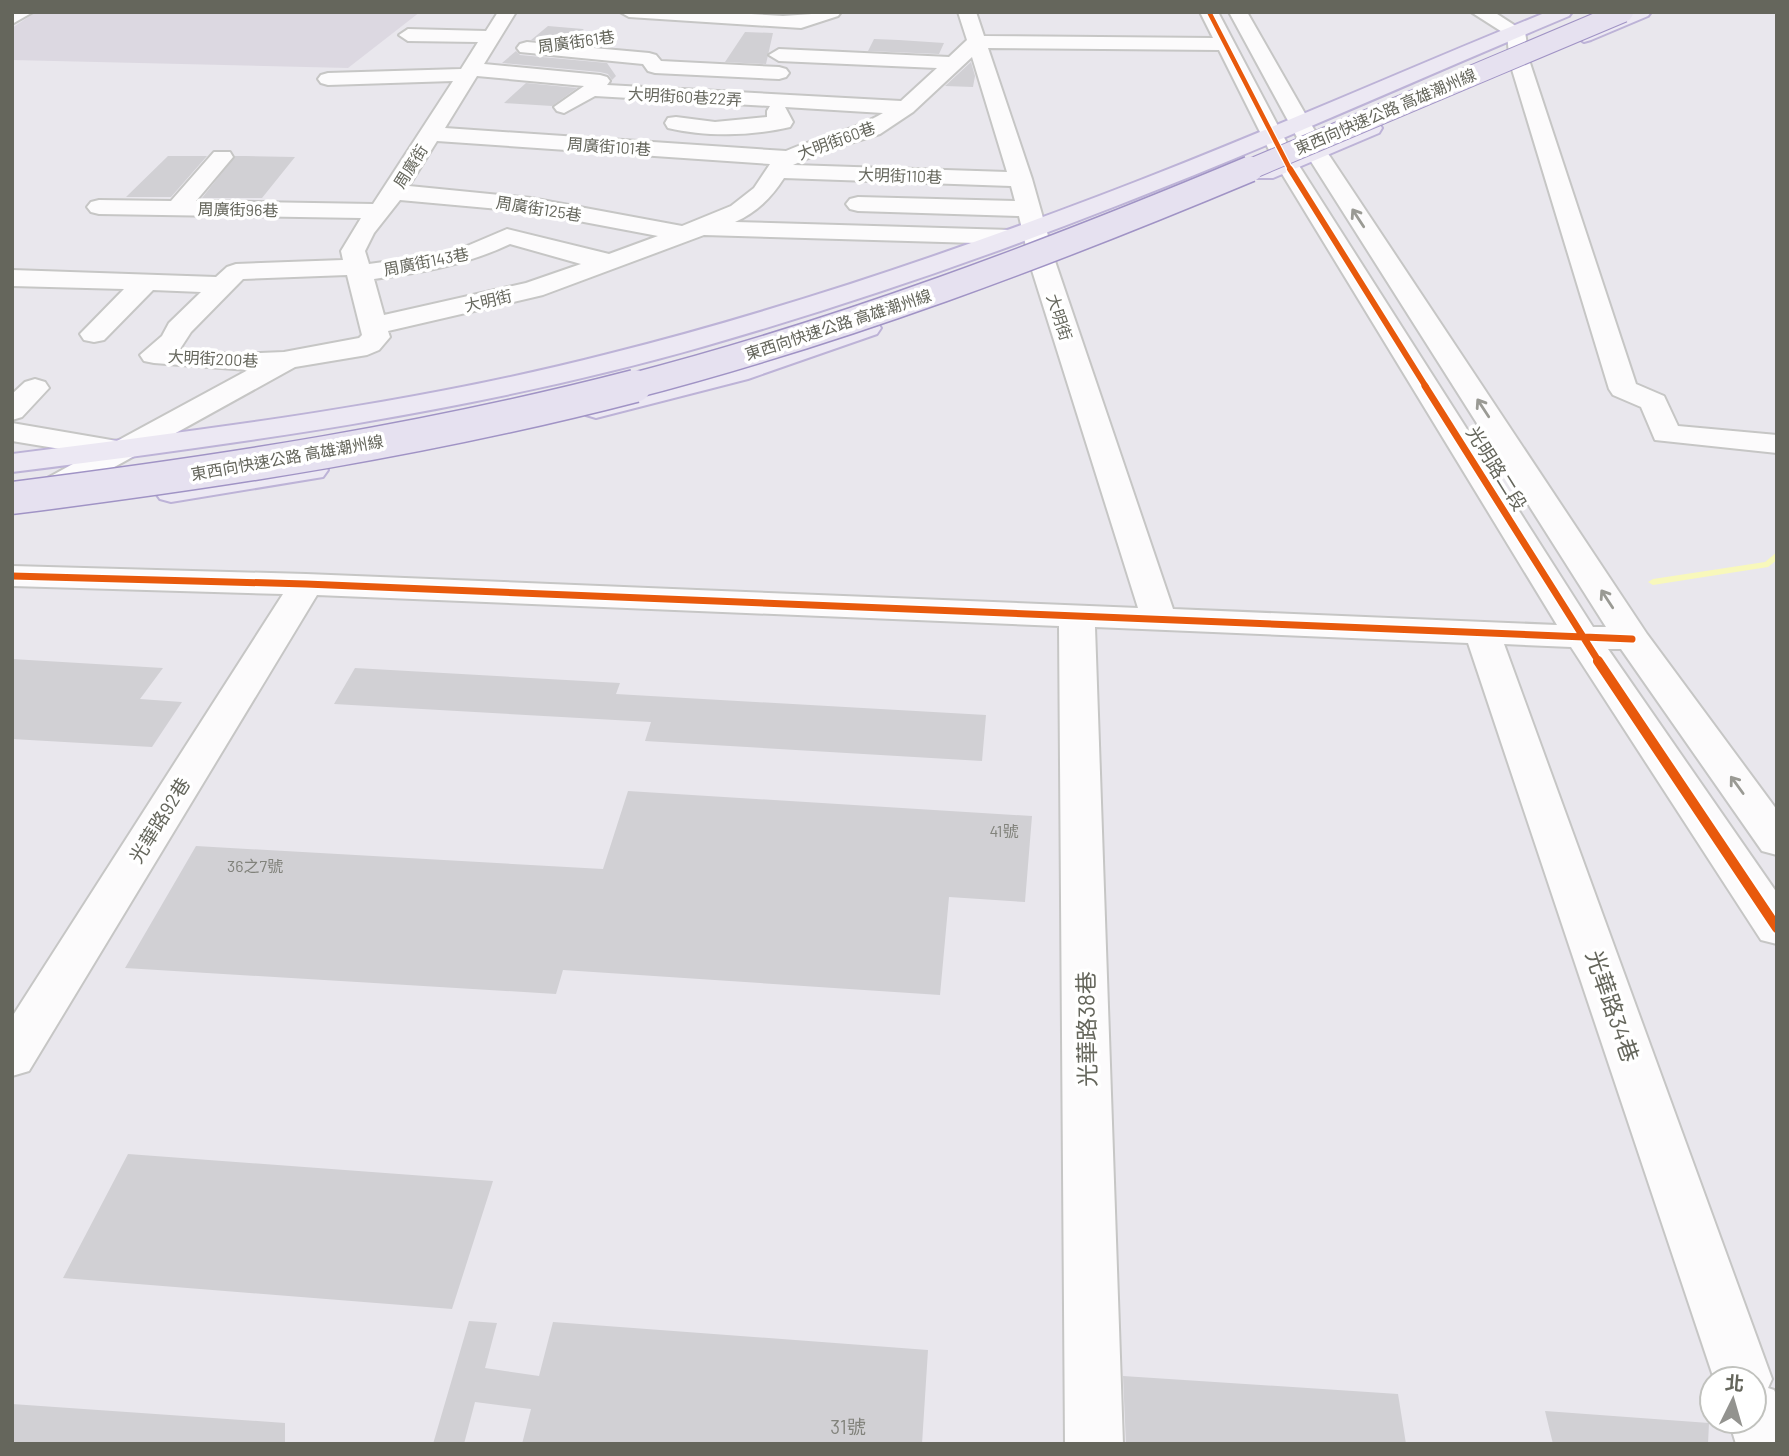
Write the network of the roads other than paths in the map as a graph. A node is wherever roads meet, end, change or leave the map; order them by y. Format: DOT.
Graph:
graph roads {
  1 [pos="24,12"];
  2 [pos="508,12"];
  3 [pos="832,12"];
  4 [pos="967,12"];
  5 [pos="1480,12"];
  6 [pos="1563,12"];
  7 [pos="1585,12"];
  8 [pos="1623,12"];
  9 [pos="1642,12"];
  10 [pos="12,19"];
  11 [pos="627,26"];
  12 [pos="1228,26"];
  13 [pos="1516,32"];
  14 [pos="408,35"];
  15 [pos="976,42"];
  16 [pos="527,48"];
  17 [pos="778,56"];
  18 [pos="478,58"];
  19 [pos="954,63"];
  20 [pos="1520,63"];
  21 [pos="328,79"];
  22 [pos="591,90"];
  23 [pos="778,101"];
  24 [pos="564,107"];
  25 [pos="906,108"];
  26 [pos="1299,121"];
  27 [pos="782,122"];
  28 [pos="676,123"];
  29 [pos="872,129"];
  30 [pos="1270,133"];
  31 [pos="430,134"];
  32 [pos="1316,152"];
  33 [pos="222,157"];
  34 [pos="1287,164"];
  35 [pos="783,165"];
  36 [pos="1021,179"];
  37 [pos="394,192"];
  38 [pos="858,204"];
  39 [pos="99,207"];
  40 [pos="178,208"];
  41 [pos="378,211"];
  42 [pos="1024,225"];
  43 [pos="689,231"];
  44 [pos="613,262"];
  45 [pos="1043,264"];
  46 [pos="357,270"];
  47 [pos="12,278"];
  48 [pos="38,279"];
  49 [pos="146,283"];
  50 [pos="222,285"];
  51 [pos="12,302"];
  52 [pos="374,327"];
  53 [pos="94,334"];
  54 [pos="287,360"];
  55 [pos="12,432"];
  56 [pos="1777,444"];
  57 [pos="119,450"];
  58 [pos="12,463"];
  59 [pos="12,476"];
  60 [pos="12,498"];
  61 [pos="12,512"];
  62 [pos="12,576"];
  63 [pos="306,584"];
  64 [pos="1077,615"];
  65 [pos="1159,620"];
  66 [pos="1482,632"];
  67 [pos="1581,637"];
  68 [pos="1632,639"];
  69 [pos="1777,841"];
  70 [pos="1777,928"];
  71 [pos="12,1057"];
  72 [pos="1738,1365"];
  73 [pos="1094,1444"];
  1 -- 10 [label="street"];
  2 -- 18 [label="street, 周廣街"];
  3 -- 11 [label="street, 周廣街61巷"];
  4 -- 15 [label="street, 大明街"];
  5 -- 13 [label="street"];
  6 -- 13 [label="main road"];
  7 -- 59 [label="highway, 東西向快速公路 高雄潮州線"];
  8 -- 60 [label="highway, 東西向快速公路 高雄潮州線, bridge"];
  9 -- 20 [label="main road"];
  11 -- 16 [label="street, 周廣街61巷"];
  12 -- 15 [label="street"];
  12 -- 26 [label="street, 光明路二段"];
  12 -- 30 [label="street, 光明路二段"];
  13 -- 20 [label="street"];
  13 -- 26 [label="main road"];
  14 -- 18 [label="street"];
  15 -- 19 [label="street, 大明街60巷"];
  15 -- 36 [label="street, 大明街"];
  16 -- 17 [label="street"];
  16 -- 18 [label="street, 周廣街61巷"];
  17 -- 19 [label="street"];
  17 -- 23 [label="street"];
  18 -- 21 [label="street"];
  18 -- 22 [label="street"];
  18 -- 31 [label="street, 周廣街"];
  19 -- 25 [label="street, 大明街60巷"];
  20 -- 32 [label="main road"];
  20 -- 56 [label="street"];
  22 -- 23 [label="street, 大明街60巷22弄"];
  22 -- 24 [label="street"];
  23 -- 25 [label="street, 大明街60巷22弄"];
  23 -- 27 [label="street"];
  25 -- 29 [label="street, 大明街60巷"];
  26 -- 30 [label="main road"];
  26 -- 32 [label="street, 光明路二段"];
  27 -- 28 [label="street, 大明街60巷22弄"];
  27 -- 29 [label="street, 大明街60巷22弄"];
  29 -- 35 [label="street, 大明街60巷"];
  30 -- 34 [label="street, 光明路二段"];
  30 -- 42 [label="main road"];
  31 -- 35 [label="street, 周廣街101巷"];
  31 -- 37 [label="street, 周廣街"];
  32 -- 34 [label="main road"];
  68 -- 32 [label="street, 光明路二段, one-way"];
  33 -- 40 [label="street"];
  34 -- 45 [label="main road"];
  34 -- 67 [label="street, 光明路二段"];
  35 -- 36 [label="street, 大明街110巷"];
  35 -- 43 [label="street, 大明街60巷"];
  36 -- 42 [label="street, 大明街"];
  37 -- 41 [label="street, 周廣街"];
  37 -- 43 [label="street, 周廣街125巷"];
  38 -- 42 [label="street"];
  39 -- 40 [label="street, 周廣街96巷"];
  40 -- 41 [label="street, 周廣街96巷"];
  41 -- 46 [label="street, 周廣街"];
  42 -- 43 [label="street, 大明街"];
  42 -- 45 [label="street, 大明街"];
  42 -- 57 [label="main road"];
  43 -- 44 [label="street, 大明街"];
  44 -- 46 [label="street, 周廣街143巷"];
  44 -- 52 [label="street, 大明街"];
  45 -- 61 [label="main road"];
  45 -- 65 [label="street, 大明街"];
  46 -- 50 [label="street, 大明街200巷"];
  46 -- 52 [label="street, 周廣街"];
  47 -- 48 [label="street, 大明街200巷"];
  48 -- 49 [label="street, 大明街200巷"];
  48 -- 51 [label="street"];
  49 -- 50 [label="street, 大明街200巷"];
  49 -- 53 [label="street"];
  50 -- 54 [label="street, 大明街200巷"];
  52 -- 54 [label="street"];
  54 -- 57 [label="street"];
  55 -- 57 [label="street"];
  57 -- 58 [label="main road"];
  57 -- 61 [label="street"];
  62 -- 63 [label="street"];
  63 -- 64 [label="street"];
  63 -- 71 [label="street, 光華路92巷"];
  64 -- 65 [label="street"];
  64 -- 73 [label="street, 光華路38巷"];
  65 -- 66 [label="street"];
  66 -- 67 [label="street"];
  66 -- 72 [label="street, 光華路34巷"];
  67 -- 68 [label="street"];
  67 -- 70 [label="street, 光明路二段"];
  69 -- 68 [label="street, 光明路二段, one-way"];
}
